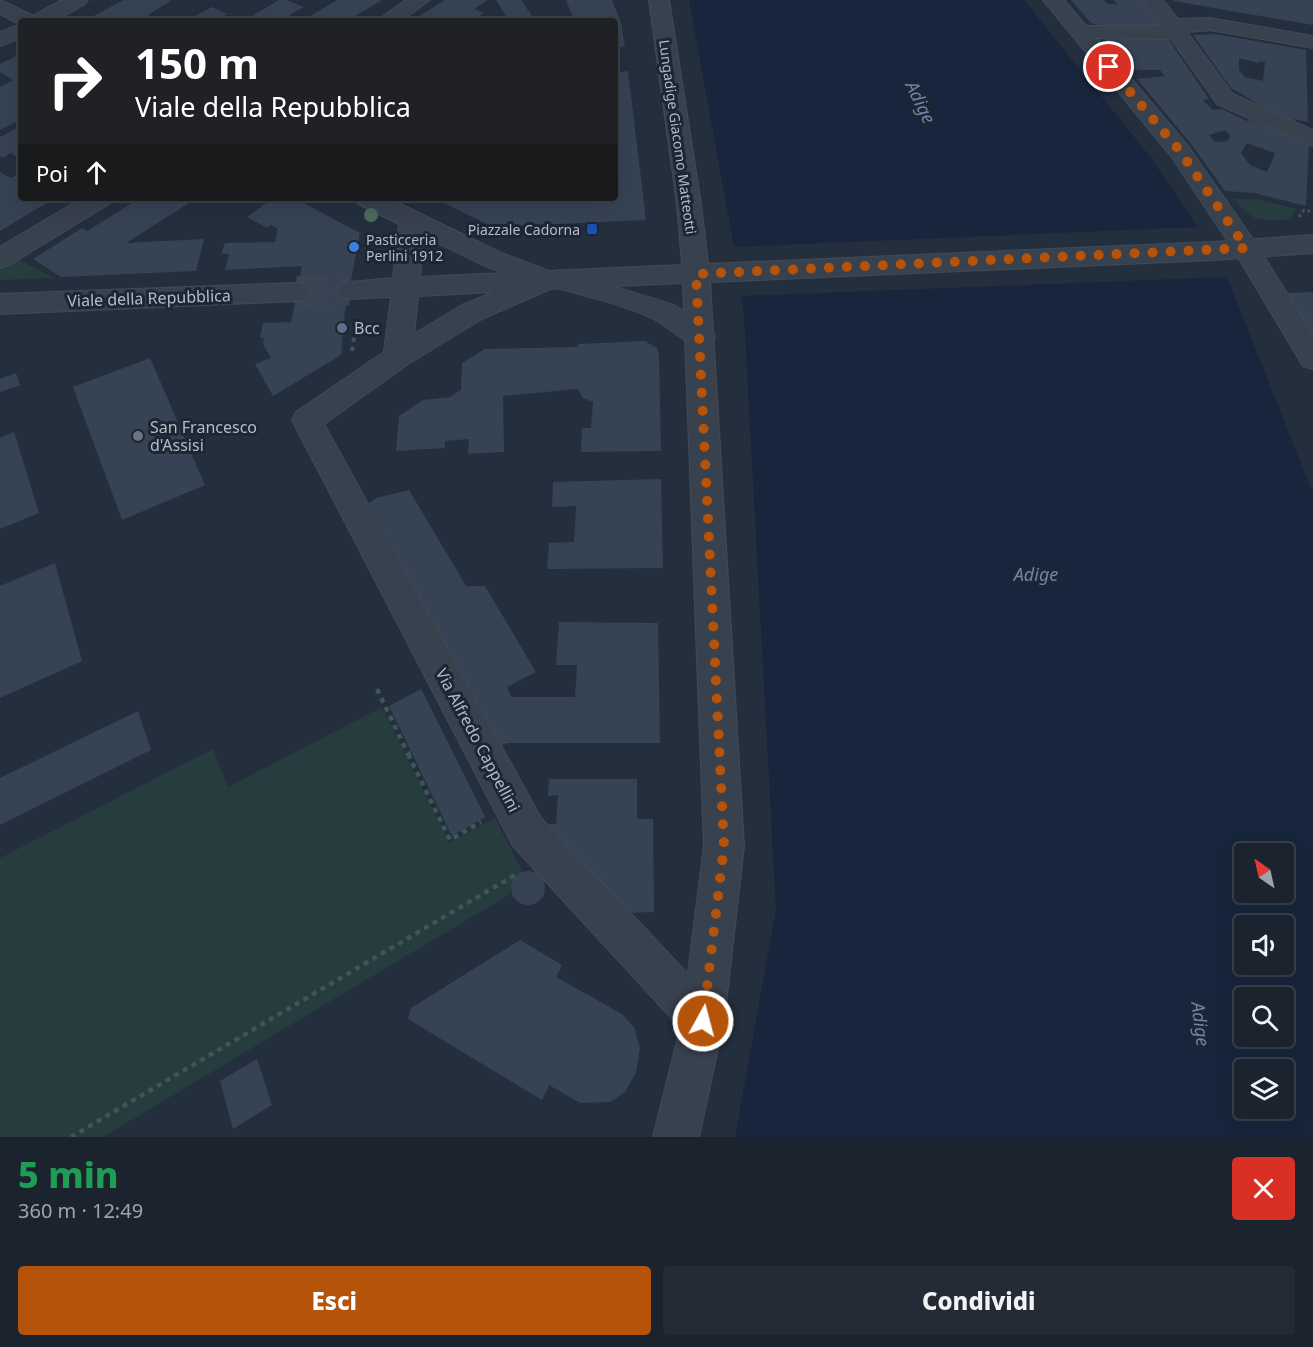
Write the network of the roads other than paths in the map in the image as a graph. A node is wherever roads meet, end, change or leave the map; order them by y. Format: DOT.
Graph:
graph roads {
  1 [pos="78,0"];
  2 [pos="420,0"];
  3 [pos="638,0"];
  4 [pos="659,0"];
  5 [pos="1053,0"];
  6 [pos="1153,0"];
  7 [pos="0,6"];
  8 [pos="23,18"];
  9 [pos="44,18"];
  10 [pos="392,18"];
  11 [pos="1175,29"];
  12 [pos="18,31"];
  13 [pos="663,33"];
  14 [pos="1081,33"];
  15 [pos="0,40"];
  16 [pos="1313,42"];
  17 [pos="1313,139"];
  18 [pos="94,201"];
  19 [pos="373,201"];
  20 [pos="412,222"];
  21 [pos="1313,244"];
  22 [pos="1246,248"];
  23 [pos="0,259"];
  24 [pos="696,274"];
  25 [pos="554,279"];
  26 [pos="406,288"];
  27 [pos="349,290"];
  28 [pos="297,292"];
  29 [pos="0,304"];
  30 [pos="701,337"];
  31 [pos="398,357"];
  32 [pos="1313,358"];
  33 [pos="703,1021"];
  34 [pos="676,1137"];
  1 -- 9 [label="street"];
  2 -- 10 [label="street"];
  3 -- 13 [label="street"];
  4 -- 13 [label="street, Lungadige Giacomo Matteotti"];
  5 -- 14 [label="street"];
  6 -- 11 [label="street"];
  7 -- 8 [label="street"];
  11 -- 14 [label="street"];
  11 -- 16 [label="street"];
  11 -- 17 [label="street"];
  12 -- 15 [label="street"];
  13 -- 24 [label="street, Lungadige Giacomo Matteotti"];
  14 -- 22 [label="street"];
  18 -- 23 [label="street"];
  19 -- 20 [label="street"];
  20 -- 25 [label="street"];
  20 -- 26 [label="street"];
  21 -- 22 [label="street"];
  22 -- 24 [label="street"];
  22 -- 32 [label="street"];
  24 -- 25 [label="street"];
  24 -- 30 [label="street, Lungadige Giacomo Matteotti"];
  25 -- 26 [label="street"];
  25 -- 30 [label="street"];
  25 -- 31 [label="street"];
  26 -- 27 [label="street"];
  26 -- 31 [label="street"];
  28 -- 29 [label="street, Viale della Repubblica"];
  30 -- 33 [label="street, Lungadige Giacomo Matteotti"];
  31 -- 33 [label="street, Via Alfredo Cappellini"];
  33 -- 34 [label="street, Lungadige Giacomo Matteotti"];
}
